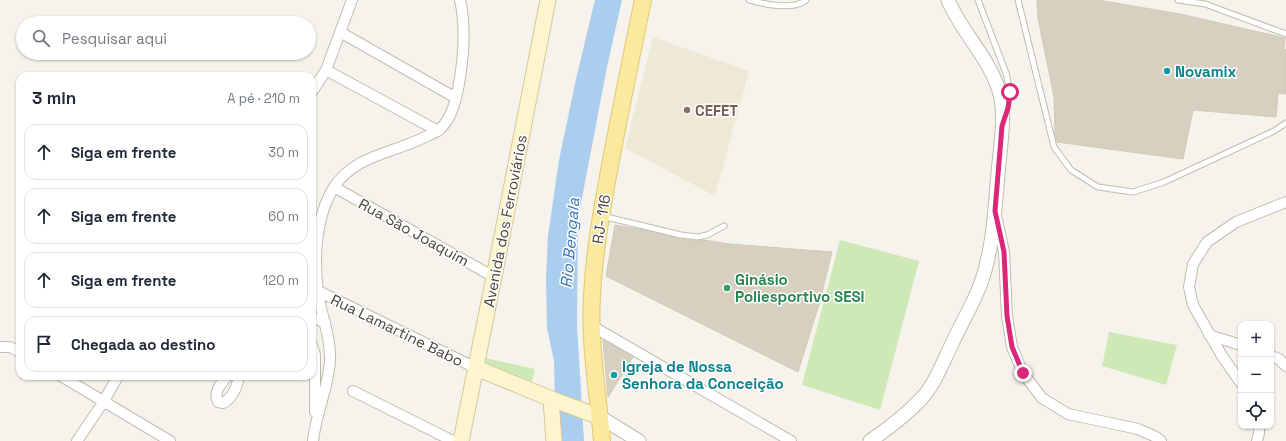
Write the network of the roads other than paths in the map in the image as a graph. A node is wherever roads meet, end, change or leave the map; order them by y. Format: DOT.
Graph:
graph roads {
  1 [pos="352,0"];
  2 [pos="460,0"];
  3 [pos="548,0"];
  4 [pos="644,0"];
  5 [pos="749,0"];
  6 [pos="806,0"];
  7 [pos="948,0"];
  8 [pos="978,0"];
  9 [pos="1018,0"];
  10 [pos="1178,0"];
  11 [pos="340,32"];
  12 [pos="1286,34"];
  13 [pos="326,70"];
  14 [pos="316,86"];
  15 [pos="456,98"];
  16 [pos="1286,123"];
  17 [pos="1002,126"];
  18 [pos="438,131"];
  19 [pos="334,187"];
  20 [pos="1286,202"];
  21 [pos="995,211"];
  22 [pos="601,216"];
  23 [pos="724,226"];
  24 [pos="494,278"];
  25 [pos="318,291"];
  26 [pos="316,319"];
  27 [pos="326,323"];
  28 [pos="592,326"];
  29 [pos="1209,335"];
  30 [pos="1238,345"];
  31 [pos="5,347"];
  32 [pos="16,351"];
  33 [pos="1273,357"];
  34 [pos="1286,366"];
  35 [pos="476,368"];
  36 [pos="1238,378"];
  37 [pos="68,380"];
  38 [pos="116,380"];
  39 [pos="223,380"];
  40 [pos="238,380"];
  41 [pos="315,380"];
  42 [pos="353,391"];
  43 [pos="553,400"];
  44 [pos="104,401"];
  45 [pos="596,416"];
  46 [pos="315,428"];
  47 [pos="1259,429"];
  48 [pos="77,441"];
  49 [pos="170,441"];
  50 [pos="313,441"];
  51 [pos="453,441"];
  52 [pos="461,441"];
  53 [pos="554,441"];
  54 [pos="602,441"];
  55 [pos="639,441"];
  56 [pos="791,441"];
  57 [pos="870,441"];
  58 [pos="1161,441"];
  59 [pos="1257,441"];
  1 -- 11 [label="street"];
  2 -- 15 [label="street"];
  3 -- 24 [label="main road, Avenida dos Ferroviários"];
  4 -- 22 [label="main road, RJ- 116"];
  5 -- 6 [label="lane"];
  7 -- 17 [label="street"];
  8 -- 17 [label="lane"];
  9 -- 16 [label="lane"];
  10 -- 12 [label="lane"];
  11 -- 13 [label="street"];
  11 -- 15 [label="street"];
  13 -- 14 [label="street"];
  13 -- 18 [label="street"];
  15 -- 18 [label="street"];
  17 -- 21 [label="street"];
  18 -- 19 [label="street"];
  19 -- 24 [label="street, Rua São Joaquim"];
  19 -- 25 [label="street"];
  20 -- 29 [label="street"];
  21 -- 57 [label="street"];
  21 -- 58 [label="street"];
  22 -- 23 [label="lane"];
  22 -- 28 [label="main road, RJ- 116"];
  24 -- 35 [label="main road, Avenida dos Ferroviários"];
  25 -- 27 [label="street"];
  25 -- 35 [label="street, Rua Lamartine Babo"];
  26 -- 27 [label="street"];
  27 -- 46 [label="street"];
  28 -- 45 [label="main road, RJ- 116"];
  28 -- 56 [label="street"];
  29 -- 30 [label="street"];
  29 -- 36 [label="street"];
  31 -- 32 [label="street"];
  33 -- 34 [label="street"];
  35 -- 43 [label="main road"];
  35 -- 52 [label="main road, Avenida dos Ferroviários"];
  37 -- 44 [label="street"];
  38 -- 44 [label="street"];
  39 -- 40 [label="street"];
  41 -- 46 [label="street"];
  42 -- 51 [label="street"];
  43 -- 45 [label="main road"];
  43 -- 53 [label="main road"];
  44 -- 48 [label="street"];
  44 -- 49 [label="street"];
  45 -- 54 [label="main road, RJ- 116"];
  45 -- 55 [label="street"];
  46 -- 50 [label="street"];
  47 -- 59 [label="street"];
}
